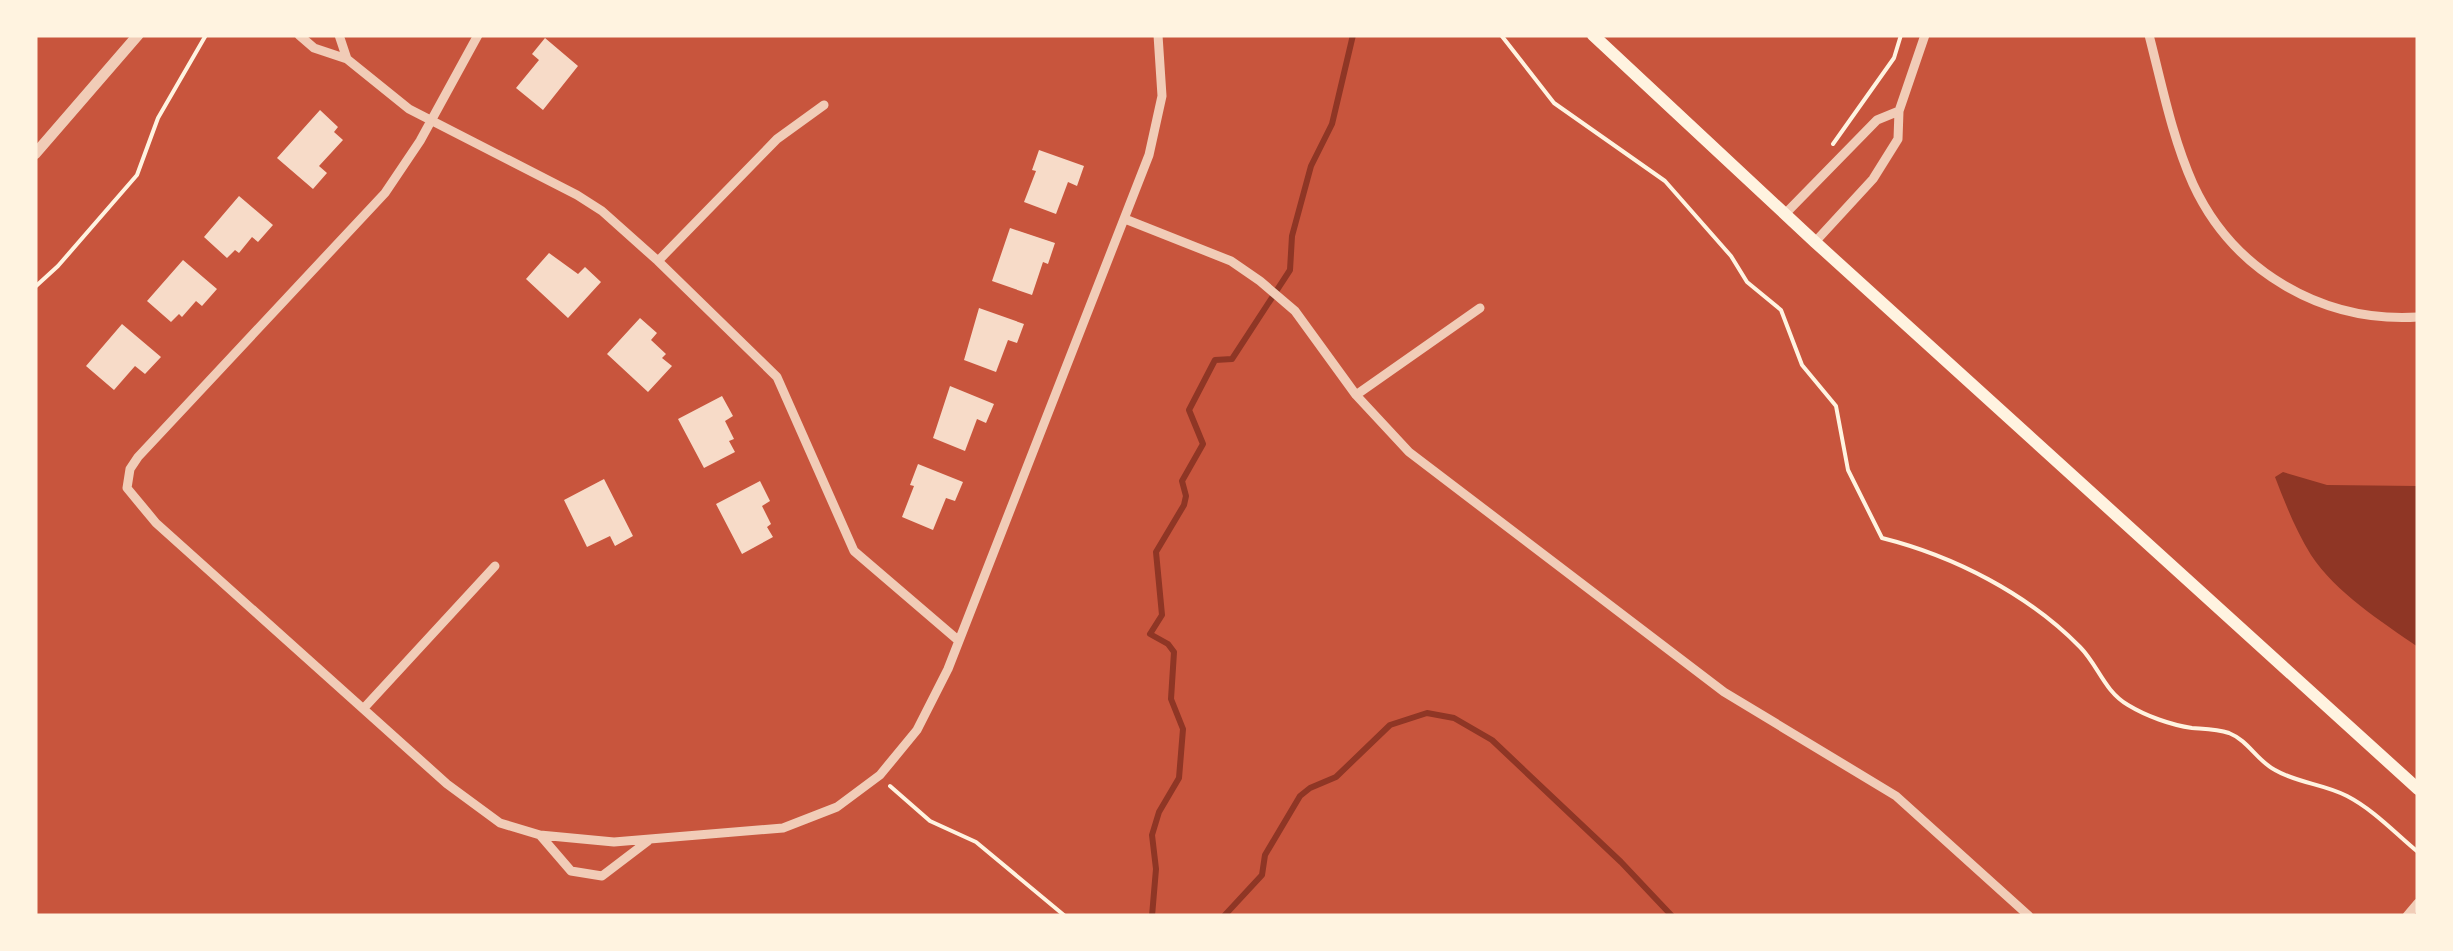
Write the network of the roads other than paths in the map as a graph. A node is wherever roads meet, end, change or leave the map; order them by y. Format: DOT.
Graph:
graph roads {
  1 [pos="138,35"];
  2 [pos="300,35"];
  3 [pos="339,35"];
  4 [pos="478,35"];
  5 [pos="1158,35"];
  6 [pos="1593,35"];
  7 [pos="1925,35"];
  8 [pos="2150,35"];
  9 [pos="346,59"];
  10 [pos="824,105"];
  11 [pos="1898,111"];
  12 [pos="431,120"];
  13 [pos="35,154"];
  14 [pos="1785,214"];
  15 [pos="1125,220"];
  16 [pos="1815,242"];
  17 [pos="658,262"];
  18 [pos="1480,308"];
  19 [pos="2418,317"];
  20 [pos="1356,395"];
  21 [pos="495,566"];
  22 [pos="959,642"];
  23 [pos="364,708"];
  24 [pos="2418,789"];
  25 [pos="540,834"];
  26 [pos="651,839"];
  27 [pos="2418,903"];
  28 [pos="2029,916"];
  29 [pos="2406,916"];
  1 -- 13 [label="street"];
  2 -- 9 [label="street"];
  3 -- 9 [label="street"];
  4 -- 12 [label="street"];
  5 -- 15 [label="street"];
  6 -- 14 [label="main road"];
  7 -- 11 [label="street"];
  8 -- 19 [label="street"];
  9 -- 12 [label="street"];
  10 -- 17 [label="street"];
  11 -- 14 [label="street"];
  11 -- 16 [label="street"];
  12 -- 17 [label="street"];
  12 -- 23 [label="street"];
  14 -- 16 [label="main road"];
  15 -- 20 [label="street"];
  15 -- 22 [label="street"];
  16 -- 24 [label="main road"];
  17 -- 22 [label="street"];
  18 -- 20 [label="street"];
  20 -- 28 [label="street"];
  21 -- 23 [label="street"];
  22 -- 26 [label="street"];
  23 -- 25 [label="street"];
  25 -- 26 [label="street"];
  25 -- 26 [label="street"];
  27 -- 29 [label="street"];
}
